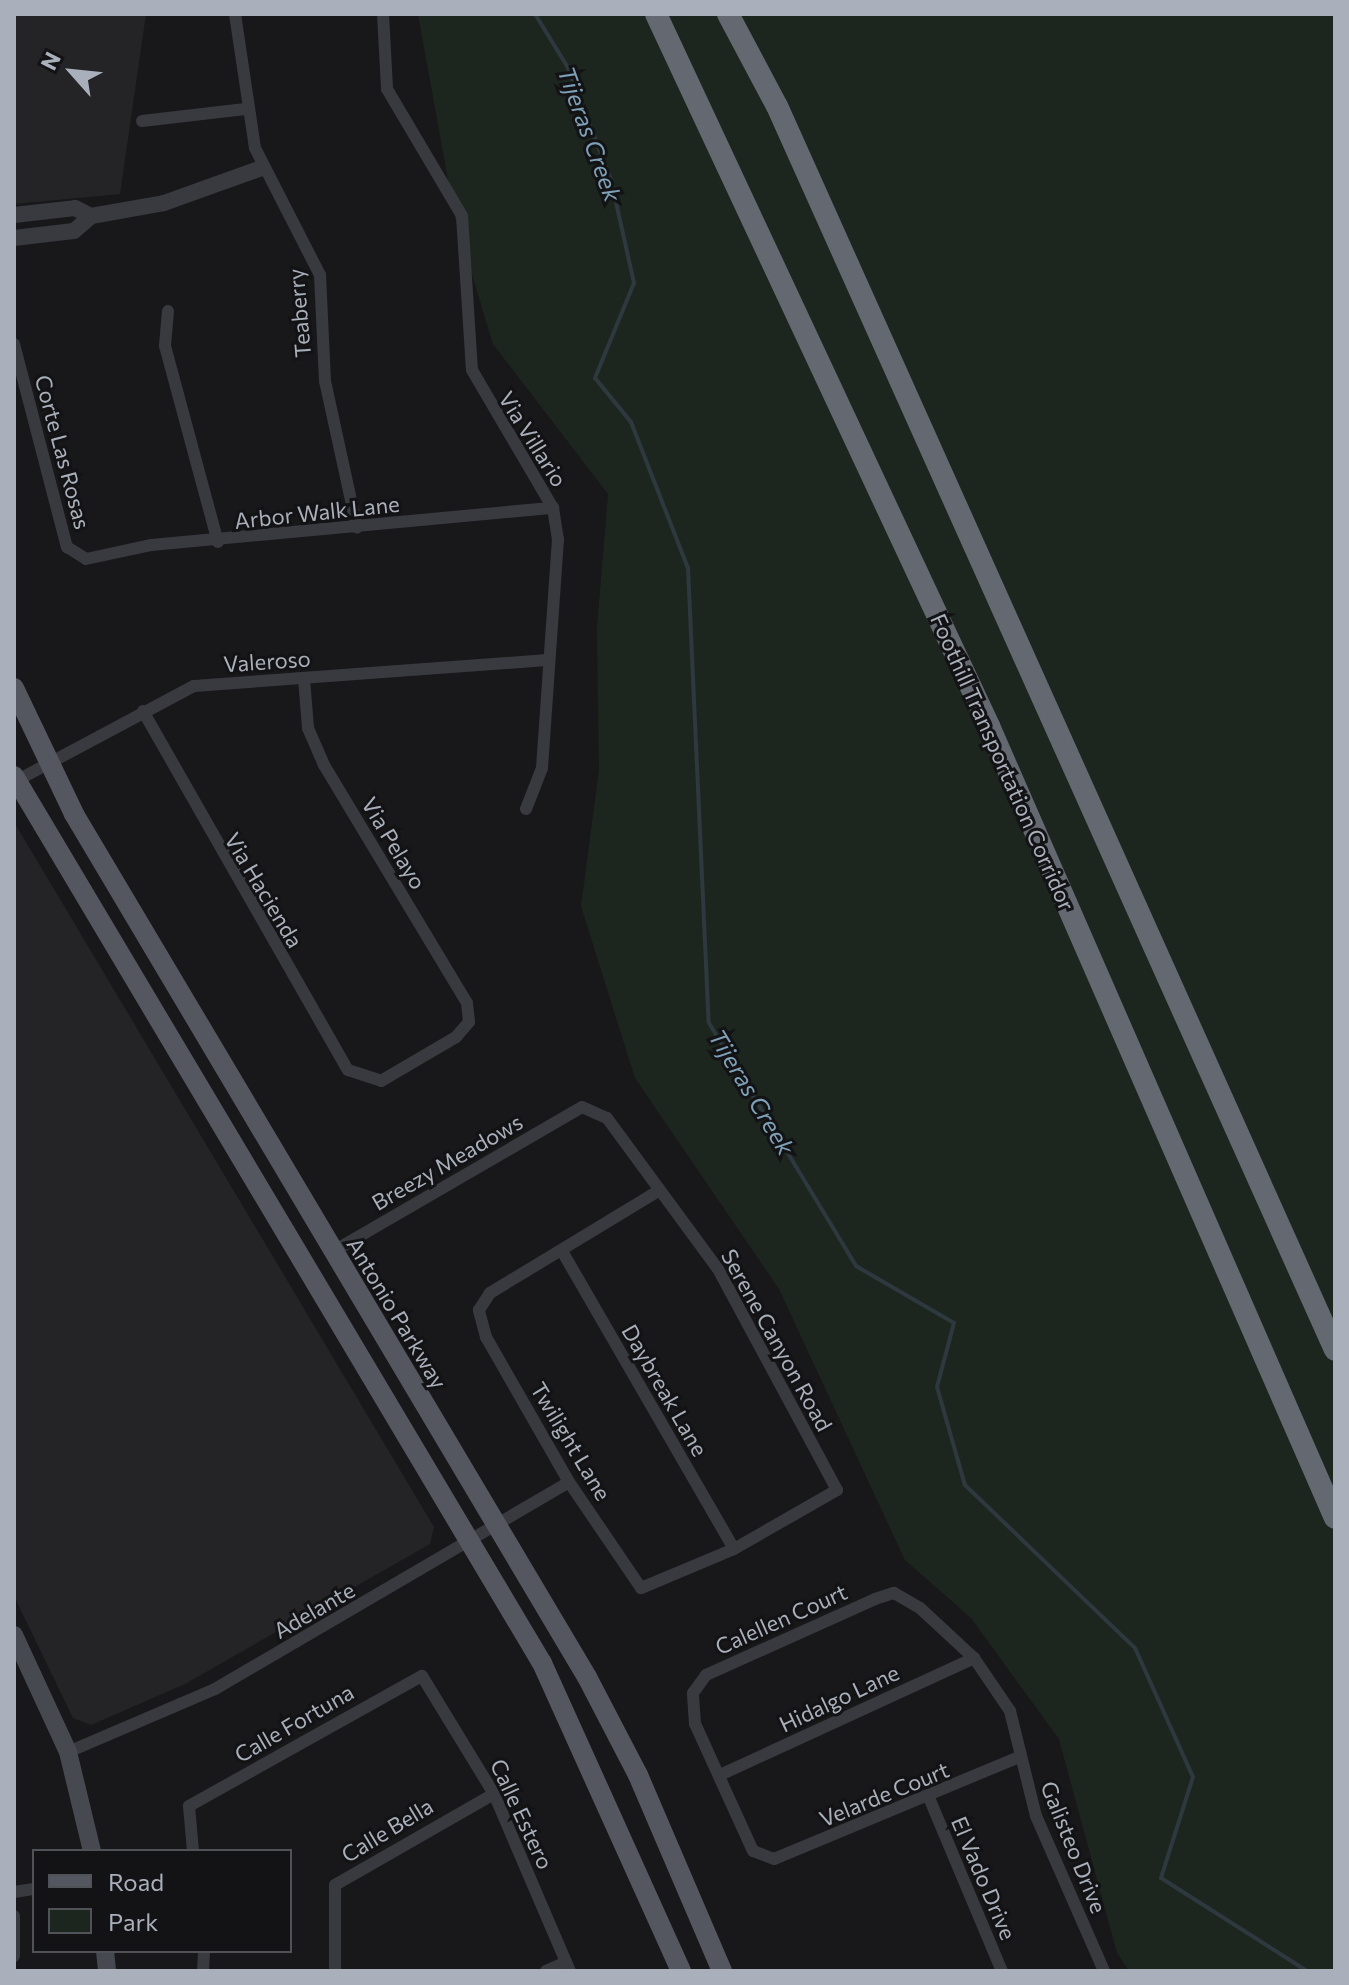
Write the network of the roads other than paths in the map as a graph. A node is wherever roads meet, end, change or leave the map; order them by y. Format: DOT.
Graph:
graph roads {
  1 [pos="235,14"];
  2 [pos="383,14"];
  3 [pos="728,14"];
  4 [pos="658,19"];
  5 [pos="245,109"];
  6 [pos="142,121"];
  7 [pos="262,168"];
  8 [pos="14,215"];
  9 [pos="91,216"];
  10 [pos="14,238"];
  11 [pos="168,311"];
  12 [pos="14,344"];
  13 [pos="553,508"];
  14 [pos="357,528"];
  15 [pos="218,542"];
  16 [pos="86,559"];
  17 [pos="547,660"];
  18 [pos="304,678"];
  19 [pos="14,688"];
  20 [pos="143,711"];
  21 [pos="47,764"];
  22 [pos="15,780"];
  23 [pos="526,809"];
  24 [pos="363,1081"];
  25 [pos="582,1107"];
  26 [pos="657,1192"];
  27 [pos="562,1251"];
  28 [pos="332,1252"];
  29 [pos="1335,1350"];
  30 [pos="569,1482"];
  31 [pos="1335,1518"];
  32 [pos="496,1525"];
  33 [pos="467,1543"];
  34 [pos="734,1549"];
  35 [pos="894,1593"];
  36 [pos="14,1635"];
  37 [pos="974,1658"];
  38 [pos="427,1679"];
  39 [pos="68,1752"];
  40 [pos="1019,1757"];
  41 [pos="720,1775"];
  42 [pos="494,1794"];
  43 [pos="930,1800"];
  44 [pos="92,1849"];
  45 [pos="193,1849"];
  46 [pos="14,1916"];
  47 [pos="14,1956"];
  48 [pos="568,1967"];
  49 [pos="335,1971"];
  50 [pos="546,1971"];
  51 [pos="681,1971"];
  52 [pos="722,1971"];
  53 [pos="1002,1971"];
  54 [pos="1104,1971"];
  1 -- 5 [label="street, Teaberry"];
  2 -- 13 [label="street, Via Villario"];
  3 -- 29 [label="highway"];
  4 -- 31 [label="highway, Foothill Transportation Corridor"];
  5 -- 6 [label="street"];
  5 -- 7 [label="street, Teaberry"];
  7 -- 9 [label="street"];
  7 -- 14 [label="street, Teaberry"];
  8 -- 9 [label="street"];
  9 -- 10 [label="street"];
  11 -- 15 [label="street"];
  12 -- 16 [label="street, Corte Las Rosas"];
  13 -- 14 [label="street, Arbor Walk Lane"];
  13 -- 17 [label="street, Via Villario"];
  14 -- 15 [label="street, Arbor Walk Lane"];
  15 -- 16 [label="street, Arbor Walk Lane"];
  17 -- 18 [label="street, Valeroso"];
  17 -- 23 [label="street, Via Villario"];
  18 -- 20 [label="street, Valeroso"];
  18 -- 24 [label="street, Via Pelayo"];
  19 -- 21 [label="main road, Antonio Parkway"];
  20 -- 21 [label="street, Valeroso"];
  20 -- 24 [label="street, Via Hacienda"];
  21 -- 22 [label="street, Valeroso"];
  21 -- 28 [label="main road, Antonio Parkway"];
  22 -- 33 [label="main road"];
  25 -- 26 [label="street, Serene Canyon Road"];
  25 -- 28 [label="street, Breezy Meadows"];
  26 -- 27 [label="street"];
  26 -- 34 [label="street, Serene Canyon Road"];
  27 -- 30 [label="street, Twilight Lane"];
  27 -- 34 [label="street, Daybreak Lane"];
  28 -- 32 [label="main road, Antonio Parkway"];
  30 -- 32 [label="street, Adelante"];
  30 -- 34 [label="street, Twilight Lane"];
  32 -- 33 [label="street, Adelante"];
  32 -- 52 [label="main road, Antonio Parkway"];
  33 -- 39 [label="street, Adelante"];
  33 -- 51 [label="main road"];
  35 -- 37 [label="street, Galisteo Drive"];
  35 -- 41 [label="street, Calellen Court"];
  36 -- 39 [label="main road"];
  37 -- 40 [label="street, Galisteo Drive"];
  37 -- 41 [label="street, Hidalgo Lane"];
  38 -- 42 [label="street, Calle Estero"];
  38 -- 45 [label="street, Calle Fortuna"];
  39 -- 44 [label="main road"];
  40 -- 43 [label="street, Velarde Court"];
  40 -- 54 [label="street, Galisteo Drive"];
  41 -- 43 [label="street, Velarde Court"];
  42 -- 48 [label="street, Calle Estero"];
  42 -- 49 [label="street, Calle Bella"];
  43 -- 53 [label="street, El Vado Drive"];
  46 -- 47 [label="street"];
  48 -- 50 [label="street"];
}
